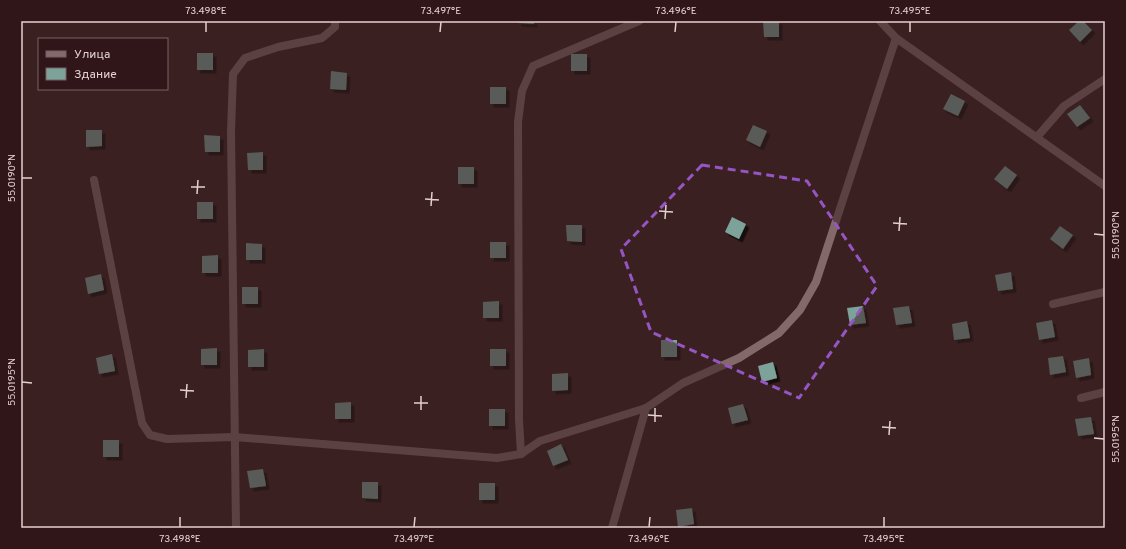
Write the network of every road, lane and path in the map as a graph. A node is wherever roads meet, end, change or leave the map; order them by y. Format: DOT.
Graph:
graph roads {
  1 [pos="335,21"];
  2 [pos="639,21"];
  3 [pos="880,21"];
  4 [pos="896,38"];
  5 [pos="1105,78"];
  6 [pos="1037,137"];
  7 [pos="94,180"];
  8 [pos="1105,186"];
  9 [pos="1105,292"];
  10 [pos="1053,304"];
  11 [pos="1105,392"];
  12 [pos="1081,398"];
  13 [pos="646,408"];
  14 [pos="234,437"];
  15 [pos="521,454"];
  16 [pos="236,528"];
  17 [pos="612,528"];
  1 -- 14 [label="street"];
  2 -- 15 [label="street"];
  3 -- 4 [label="street"];
  4 -- 6 [label="street"];
  4 -- 13 [label="street"];
  5 -- 6 [label="street"];
  6 -- 8 [label="street"];
  7 -- 14 [label="street"];
  9 -- 10 [label="street"];
  11 -- 12 [label="street"];
  13 -- 15 [label="street"];
  13 -- 17 [label="street"];
  14 -- 15 [label="street"];
  14 -- 16 [label="street"];
}
